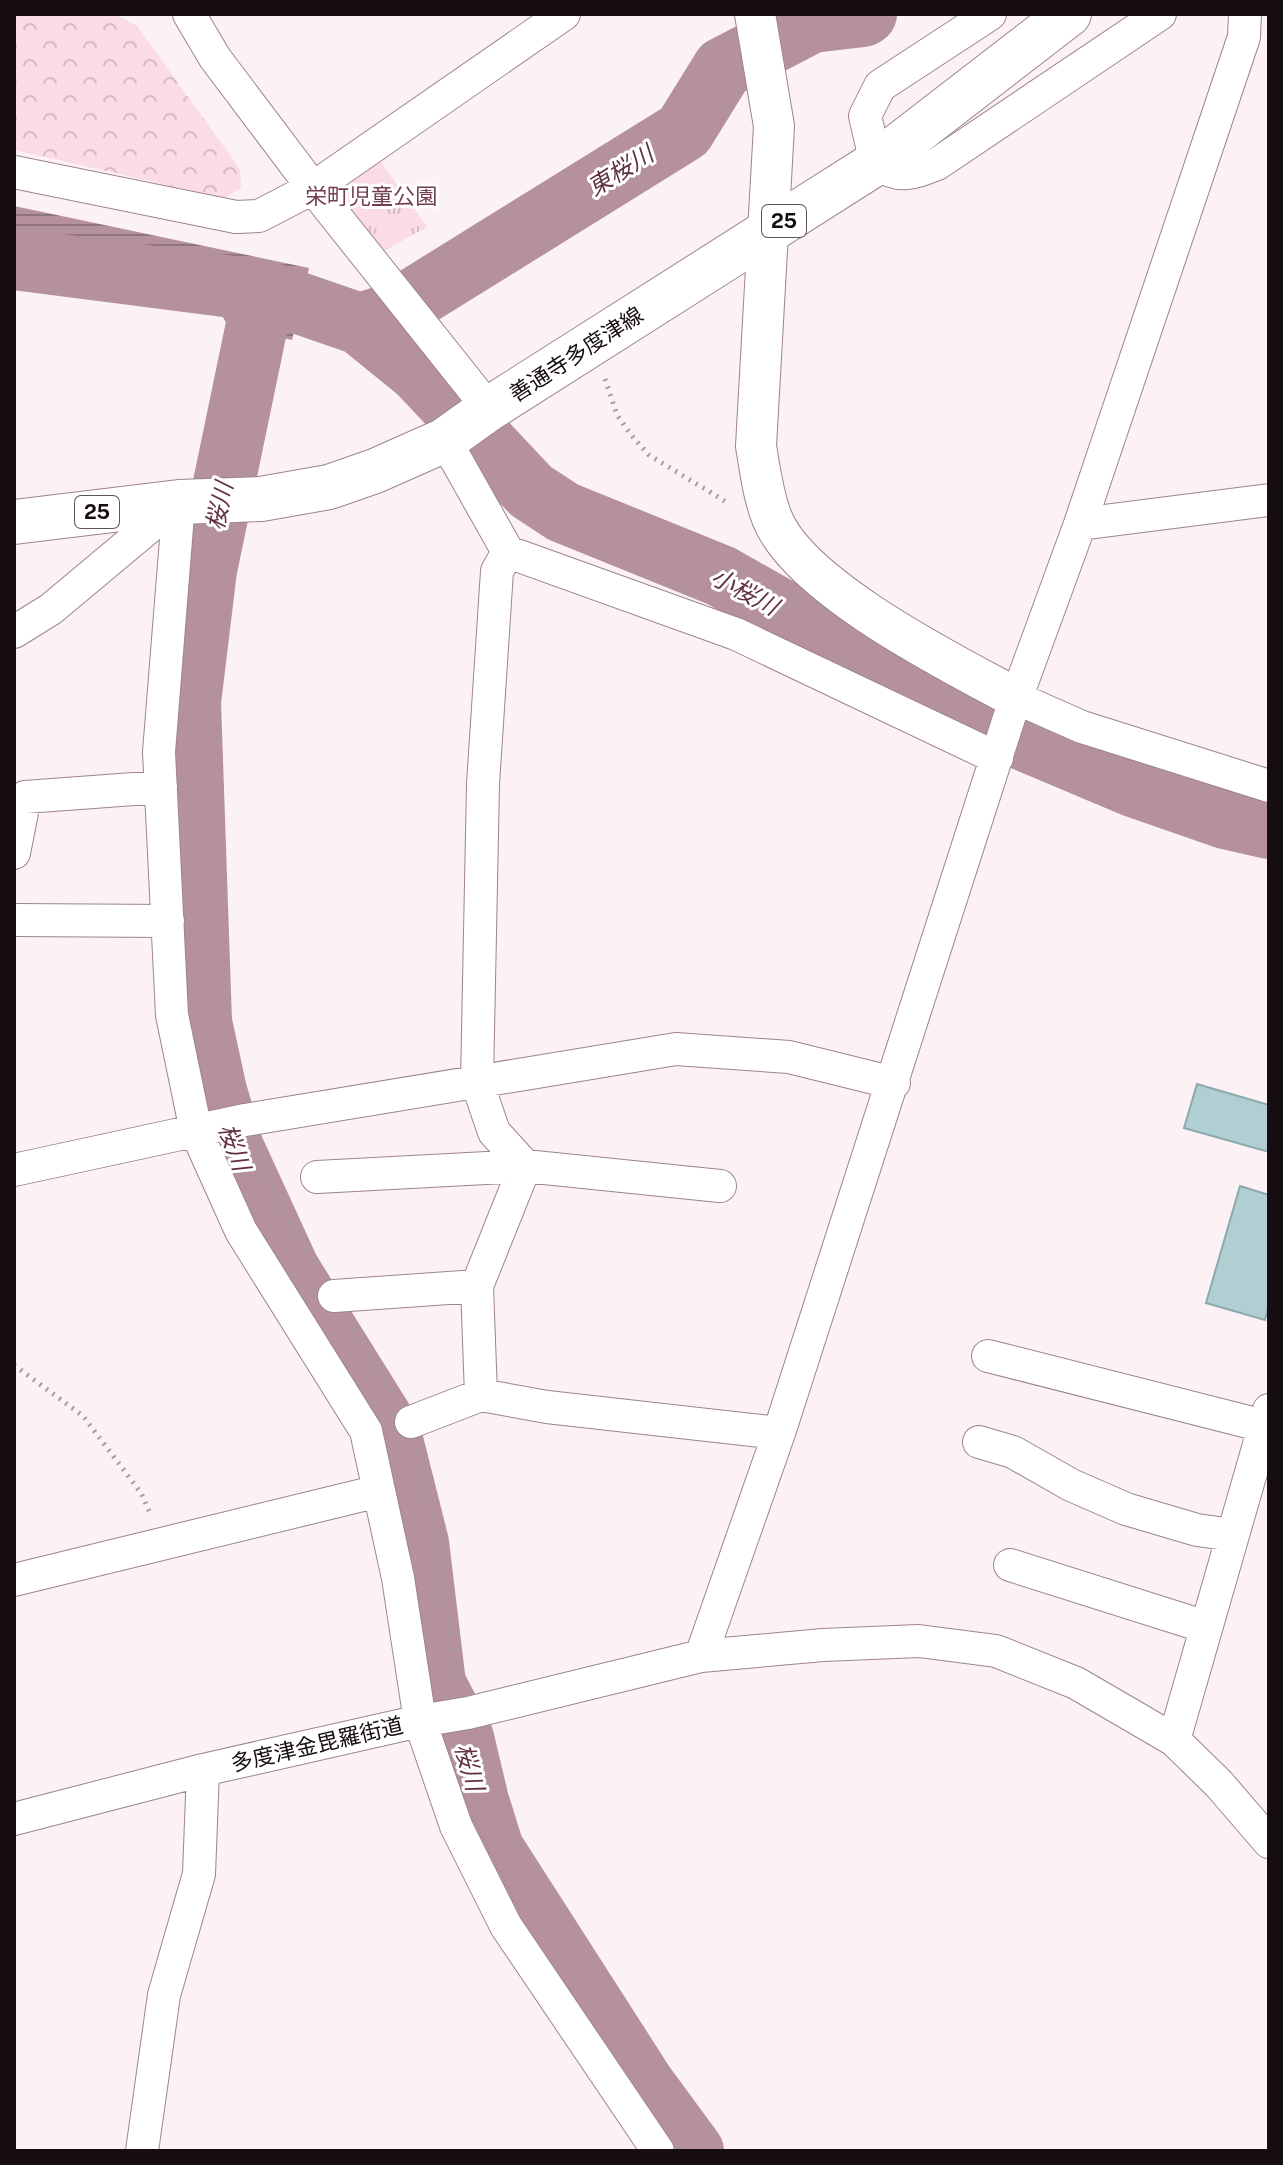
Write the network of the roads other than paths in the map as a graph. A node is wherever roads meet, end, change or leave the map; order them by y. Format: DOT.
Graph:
graph roads {
  1 [pos="189,14"];
  2 [pos="564,14"];
  3 [pos="755,14"];
  4 [pos="990,14"];
  5 [pos="1069,14"];
  6 [pos="1160,14"];
  7 [pos="1245,14"];
  8 [pos="876,163"];
  9 [pos="14,172"];
  10 [pos="313,188"];
  11 [pos="768,230"];
  12 [pos="488,410"];
  13 [pos="446,440"];
  14 [pos="1269,500"];
  15 [pos="179,502"];
  16 [pos="14,522"];
  17 [pos="1080,524"];
  18 [pos="508,552"];
  19 [pos="14,632"];
  20 [pos="1013,708"];
  21 [pos="997,757"];
  22 [pos="1269,786"];
  23 [pos="161,787"];
  24 [pos="14,853"];
  25 [pos="14,920"];
  26 [pos="168,921"];
  27 [pos="477,1082"];
  28 [pos="894,1083"];
  29 [pos="197,1131"];
  30 [pos="525,1166"];
  31 [pos="14,1170"];
  32 [pos="317,1177"];
  33 [pos="720,1186"];
  34 [pos="477,1286"];
  35 [pos="334,1296"];
  36 [pos="988,1356"];
  37 [pos="481,1395"];
  38 [pos="1266,1418"];
  39 [pos="411,1422"];
  40 [pos="779,1433"];
  41 [pos="979,1442"];
  42 [pos="379,1491"];
  43 [pos="1233,1535"];
  44 [pos="1010,1565"];
  45 [pos="14,1580"];
  46 [pos="1206,1627"];
  47 [pos="701,1656"];
  48 [pos="420,1721"];
  49 [pos="1174,1740"];
  50 [pos="203,1770"];
  51 [pos="14,1819"];
  52 [pos="1269,1842"];
  53 [pos="142,2151"];
  54 [pos="658,2151"];
  1 -- 10 [label="street"];
  2 -- 10 [label="street"];
  3 -- 11 [label="street"];
  4 -- 8 [label="street"];
  5 -- 8 [label="main road, 善通寺多度津線 / 25"];
  6 -- 8 [label="street"];
  7 -- 17 [label="street"];
  8 -- 11 [label="main road, 善通寺多度津線 / 25"];
  9 -- 10 [label="street"];
  10 -- 12 [label="street"];
  11 -- 12 [label="main road, 善通寺多度津線 / 25"];
  11 -- 20 [label="street"];
  12 -- 13 [label="main road, 善通寺多度津線 / 25"];
  13 -- 15 [label="main road, 善通寺多度津線 / 25"];
  13 -- 18 [label="street"];
  14 -- 17 [label="street"];
  15 -- 16 [label="main road, 善通寺多度津線 / 25"];
  15 -- 19 [label="street"];
  15 -- 23 [label="street"];
  17 -- 20 [label="street"];
  18 -- 21 [label="street"];
  18 -- 27 [label="street"];
  20 -- 21 [label="street"];
  20 -- 22 [label="street"];
  21 -- 28 [label="street"];
  23 -- 24 [label="street"];
  23 -- 26 [label="street"];
  25 -- 26 [label="street"];
  26 -- 29 [label="street"];
  27 -- 28 [label="street"];
  27 -- 29 [label="street"];
  27 -- 30 [label="street"];
  28 -- 40 [label="street"];
  29 -- 31 [label="street"];
  29 -- 42 [label="street"];
  30 -- 32 [label="street"];
  30 -- 33 [label="street"];
  30 -- 34 [label="street"];
  34 -- 35 [label="street"];
  34 -- 37 [label="street"];
  36 -- 38 [label="street"];
  37 -- 39 [label="street"];
  37 -- 40 [label="street"];
  38 -- 43 [label="street"];
  40 -- 47 [label="street"];
  41 -- 43 [label="street"];
  42 -- 45 [label="street"];
  42 -- 48 [label="street"];
  43 -- 46 [label="street"];
  44 -- 46 [label="street"];
  46 -- 49 [label="street"];
  47 -- 48 [label="street"];
  47 -- 49 [label="street"];
  48 -- 50 [label="street, 多度津金毘羅街道"];
  48 -- 54 [label="street, 多度津金毘羅街道"];
  49 -- 52 [label="street"];
  50 -- 51 [label="street, 多度津金毘羅街道"];
  50 -- 53 [label="street"];
}
